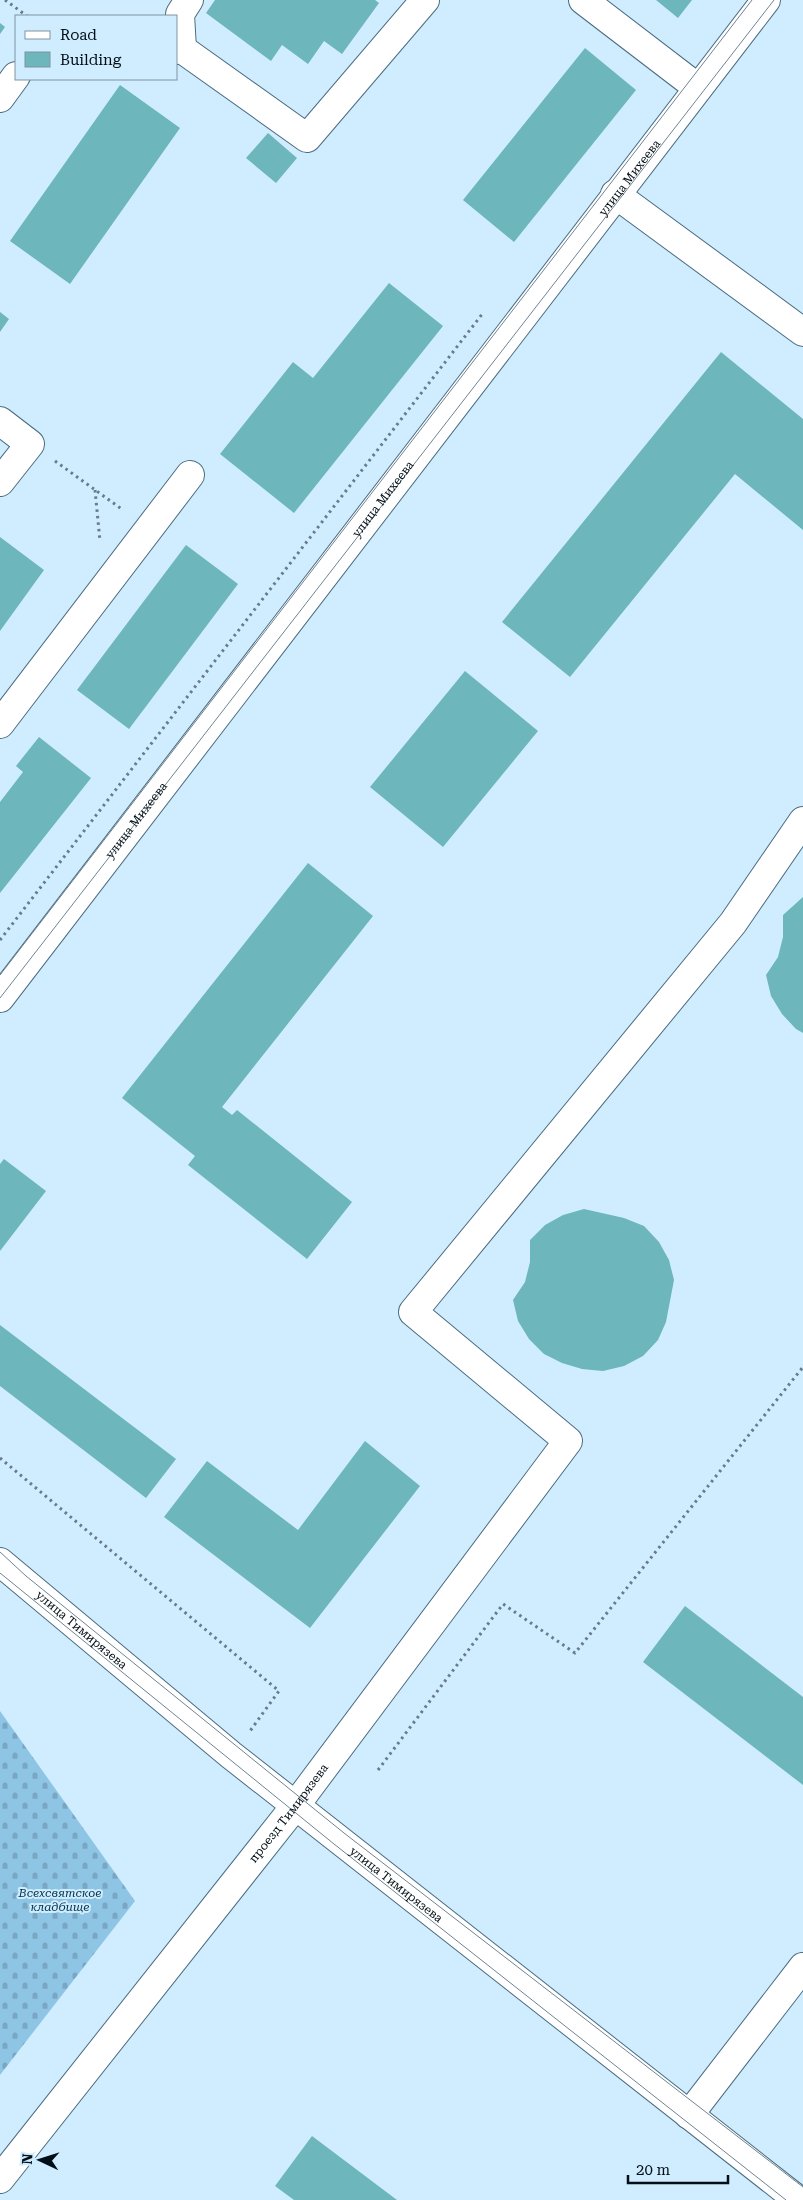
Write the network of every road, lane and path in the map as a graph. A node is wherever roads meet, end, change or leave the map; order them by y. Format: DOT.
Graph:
graph roads {
  1 [pos="5,0"];
  2 [pos="189,0"];
  3 [pos="425,0"];
  4 [pos="582,0"];
  5 [pos="766,0"];
  6 [pos="26,15"];
  7 [pos="179,50"];
  8 [pos="15,77"];
  9 [pos="698,88"];
  10 [pos="0,98"];
  11 [pos="615,194"];
  12 [pos="484,312"];
  13 [pos="803,332"];
  14 [pos="0,421"];
  15 [pos="30,444"];
  16 [pos="190,476"];
  17 [pos="0,482"];
  18 [pos="149,529"];
  19 [pos="0,724"];
  20 [pos="803,821"];
  21 [pos="0,940"];
  22 [pos="0,998"];
  23 [pos="803,1366"];
  24 [pos="0,1458"];
  25 [pos="0,1562"];
  26 [pos="231,1755"];
  27 [pos="378,1770"];
  28 [pos="296,1805"];
  29 [pos="803,1968"];
  30 [pos="689,2115"];
  31 [pos="0,2178"];
  32 [pos="798,2200"];
  1 -- 6 [label="path"];
  2 -- 7 [label="street"];
  3 -- 7 [label="street"];
  4 -- 9 [label="street"];
  5 -- 9 [label="street, улица Михеева"];
  8 -- 10 [label="street"];
  9 -- 11 [label="street, улица Михеева"];
  11 -- 13 [label="street"];
  11 -- 22 [label="street, улица Михеева"];
  12 -- 21 [label="path"];
  14 -- 15 [label="street"];
  15 -- 17 [label="street"];
  15 -- 18 [label="path"];
  16 -- 18 [label="street"];
  18 -- 19 [label="street"];
  20 -- 28 [label="street, проезд Тимирязева"];
  23 -- 27 [label="path"];
  24 -- 26 [label="path"];
  25 -- 26 [label="street, улица Тимирязева"];
  26 -- 28 [label="street, улица Тимирязева"];
  28 -- 30 [label="street, улица Тимирязева"];
  28 -- 31 [label="street, проезд Тимирязева"];
  29 -- 30 [label="street"];
  30 -- 32 [label="street, улица Тимирязева"];
}
